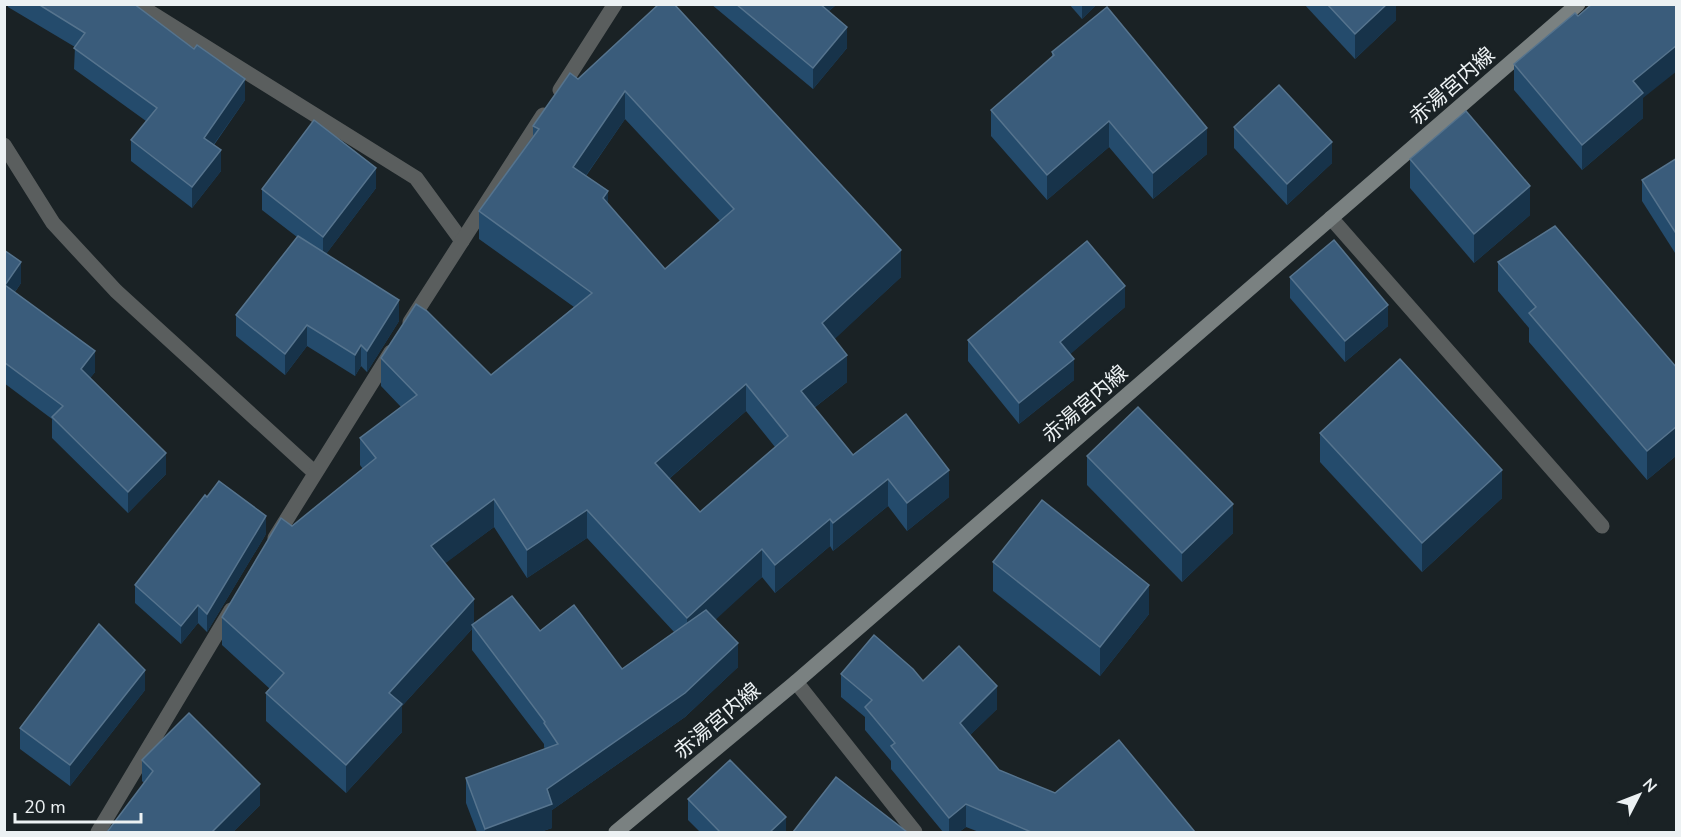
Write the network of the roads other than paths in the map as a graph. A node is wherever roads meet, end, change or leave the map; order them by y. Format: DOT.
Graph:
graph roads {
  1 [pos="137,4"];
  2 [pos="615,4"];
  3 [pos="1578,4"];
  4 [pos="4,145"];
  5 [pos="1332,218"];
  6 [pos="462,242"];
  7 [pos="315,472"];
  8 [pos="1602,526"];
  9 [pos="266,552"];
  10 [pos="236,602"];
  11 [pos="796,682"];
  12 [pos="98,832"];
  13 [pos="616,832"];
  14 [pos="915,832"];
  1 -- 6 [label="street"];
  2 -- 6 [label="street"];
  3 -- 5 [label="main road, 赤湯宮内線"];
  4 -- 7 [label="street"];
  5 -- 8 [label="street"];
  5 -- 11 [label="main road, 赤湯宮内線"];
  6 -- 7 [label="street"];
  7 -- 9 [label="street"];
  10 -- 12 [label="street"];
  11 -- 13 [label="main road, 赤湯宮内線"];
  11 -- 14 [label="street"];
}
